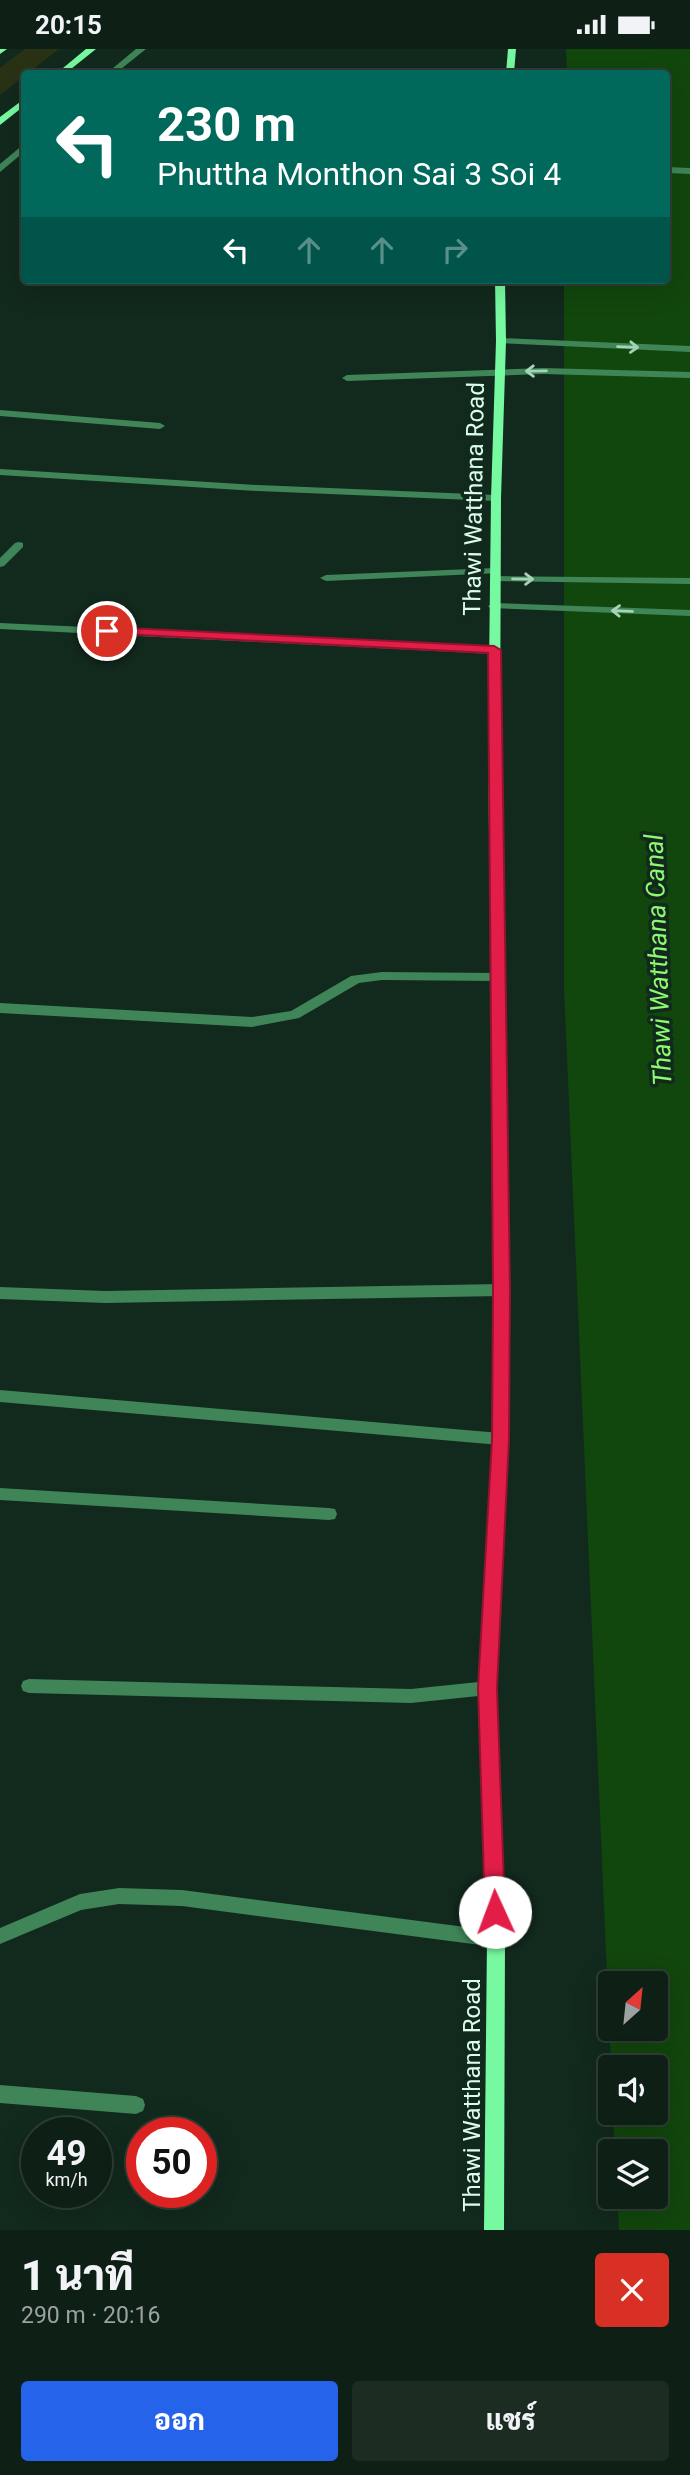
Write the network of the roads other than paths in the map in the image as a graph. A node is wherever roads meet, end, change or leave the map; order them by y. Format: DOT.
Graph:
graph roads {
  1 [pos="92,49"];
  2 [pos="142,49"];
  3 [pos="512,49"];
  4 [pos="65,70"];
  5 [pos="115,70"];
  6 [pos="510,70"];
  7 [pos="20,105"];
  8 [pos="0,122"];
  9 [pos="21,150"];
  10 [pos="0,169"];
  11 [pos="670,170"];
  12 [pos="690,171"];
  13 [pos="500,284"];
  14 [pos="501,341"];
  15 [pos="690,349"];
  16 [pos="499,372"];
  17 [pos="690,375"];
  18 [pos="347,378"];
  19 [pos="0,413"];
  20 [pos="160,425"];
  21 [pos="0,472"];
  22 [pos="496,498"];
  23 [pos="19,545"];
  24 [pos="0,564"];
  25 [pos="495,575"];
  26 [pos="326,578"];
  27 [pos="690,581"];
  28 [pos="495,605"];
  29 [pos="690,613"];
  30 [pos="0,625"];
  31 [pos="494,650"];
  32 [pos="497,977"];
  33 [pos="0,1008"];
  34 [pos="502,1290"];
  35 [pos="0,1293"];
  36 [pos="0,1396"];
  37 [pos="500,1439"];
  38 [pos="0,1494"];
  39 [pos="329,1514"];
  40 [pos="29,1686"];
  41 [pos="488,1688"];
  42 [pos="0,1936"];
  43 [pos="496,1940"];
  44 [pos="0,2094"];
  45 [pos="136,2105"];
  46 [pos="494,2230"];
  1 -- 4 [label="main road"];
  2 -- 5 [label="street"];
  3 -- 6 [label="main road"];
  7 -- 8 [label="main road"];
  9 -- 10 [label="street"];
  11 -- 12 [label="street"];
  13 -- 14 [label="main road, Thawi Watthana Road"];
  14 -- 15 [label="street, one-way"];
  14 -- 16 [label="main road, Thawi Watthana Road"];
  17 -- 16 [label="street, one-way"];
  16 -- 18 [label="street"];
  16 -- 22 [label="main road, Thawi Watthana Road"];
  19 -- 20 [label="street"];
  21 -- 22 [label="street"];
  22 -- 25 [label="main road, Thawi Watthana Road"];
  23 -- 24 [label="street"];
  25 -- 26 [label="street"];
  25 -- 27 [label="street, one-way"];
  25 -- 28 [label="main road, Thawi Watthana Road"];
  29 -- 28 [label="street, one-way"];
  28 -- 31 [label="main road, Thawi Watthana Road"];
  30 -- 31 [label="street"];
  31 -- 32 [label="main road, Thawi Watthana Road"];
  32 -- 33 [label="street"];
  32 -- 34 [label="main road, Thawi Watthana Road"];
  34 -- 35 [label="street"];
  34 -- 37 [label="main road, Thawi Watthana Road"];
  36 -- 37 [label="street"];
  37 -- 41 [label="main road, Thawi Watthana Road"];
  38 -- 39 [label="street"];
  40 -- 41 [label="street"];
  41 -- 43 [label="main road, Thawi Watthana Road"];
  42 -- 43 [label="street"];
  43 -- 46 [label="main road, Thawi Watthana Road"];
  44 -- 45 [label="street"];
}
